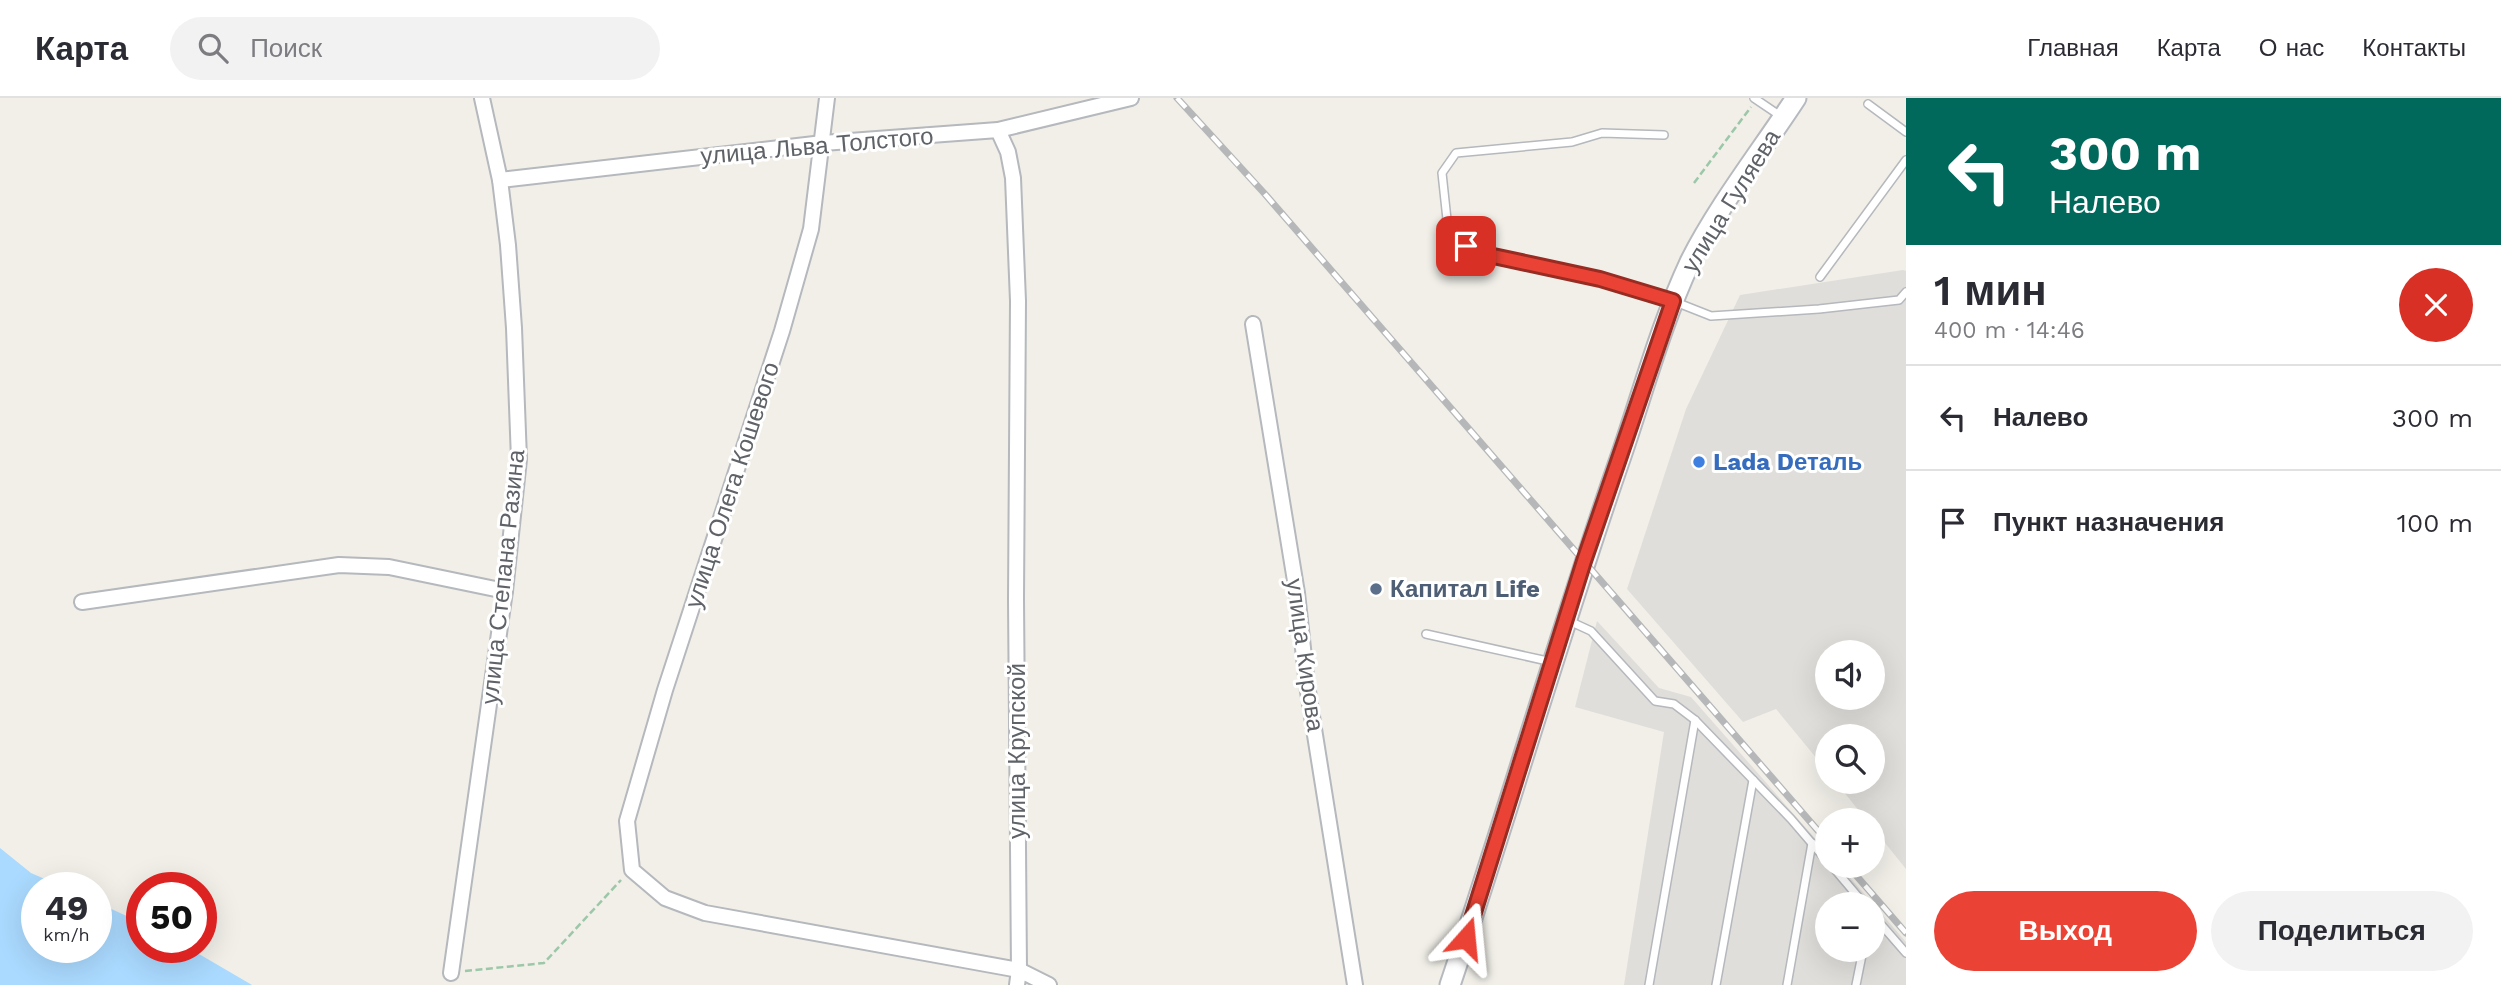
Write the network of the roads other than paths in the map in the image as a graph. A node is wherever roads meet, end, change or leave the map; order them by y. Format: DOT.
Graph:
graph roads {
  1 [pos="482,98"];
  2 [pos="827,98"];
  3 [pos="1131,98"];
  4 [pos="1796,98"];
  5 [pos="1755,99"];
  6 [pos="1868,104"];
  7 [pos="1783,118"];
  8 [pos="998,130"];
  9 [pos="1906,132"];
  10 [pos="1664,135"];
  11 [pos="823,143"];
  12 [pos="1906,160"];
  13 [pos="500,180"];
  14 [pos="1820,277"];
  15 [pos="1906,292"];
  16 [pos="1673,301"];
  17 [pos="1253,324"];
  18 [pos="505,592"];
  19 [pos="82,602"];
  20 [pos="1567,620"];
  21 [pos="1426,634"];
  22 [pos="1554,662"];
  23 [pos="1695,720"];
  24 [pos="1753,780"];
  25 [pos="1812,843"];
  26 [pos="1815,847"];
  27 [pos="1842,878"];
  28 [pos="1854,892"];
  29 [pos="1885,929"];
  30 [pos="1906,953"];
  31 [pos="1861,962"];
  32 [pos="1019,970"];
  33 [pos="451,973"];
  34 [pos="1017,985"];
  35 [pos="1049,985"];
  36 [pos="1354,985"];
  37 [pos="1450,985"];
  38 [pos="1649,985"];
  39 [pos="1716,985"];
  40 [pos="1787,985"];
  41 [pos="1856,985"];
  1 -- 13 [label="street, улица Степана Разина"];
  2 -- 11 [label="street, улица Олега Кошевого"];
  3 -- 8 [label="street, улица Льва Толстого"];
  4 -- 7 [label="main road, улица Гуляева"];
  5 -- 7 [label="lane"];
  6 -- 9 [label="lane"];
  7 -- 16 [label="main road, улица Гуляева"];
  8 -- 11 [label="street, улица Льва Толстого"];
  8 -- 32 [label="street, улица Крупской"];
  10 -- 16 [label="lane"];
  11 -- 13 [label="street, улица Льва Толстого"];
  11 -- 32 [label="street, улица Олега Кошевого"];
  12 -- 14 [label="lane"];
  13 -- 18 [label="street, улица Степана Разина"];
  15 -- 16 [label="lane"];
  16 -- 20 [label="main road, улица Гуляева"];
  17 -- 36 [label="street, улица Кирова"];
  18 -- 19 [label="street"];
  18 -- 33 [label="street, улица Степана Разина"];
  20 -- 22 [label="main road, улица Гуляева"];
  20 -- 23 [label="lane"];
  21 -- 22 [label="lane"];
  22 -- 37 [label="main road, улица Гуляева"];
  23 -- 24 [label="lane"];
  23 -- 38 [label="lane"];
  24 -- 25 [label="lane"];
  24 -- 39 [label="lane"];
  25 -- 26 [label="lane"];
  25 -- 40 [label="lane"];
  27 -- 28 [label="lane"];
  29 -- 30 [label="lane"];
  31 -- 41 [label="lane"];
  32 -- 34 [label="street, улица Крупской"];
  32 -- 35 [label="street"];
}
